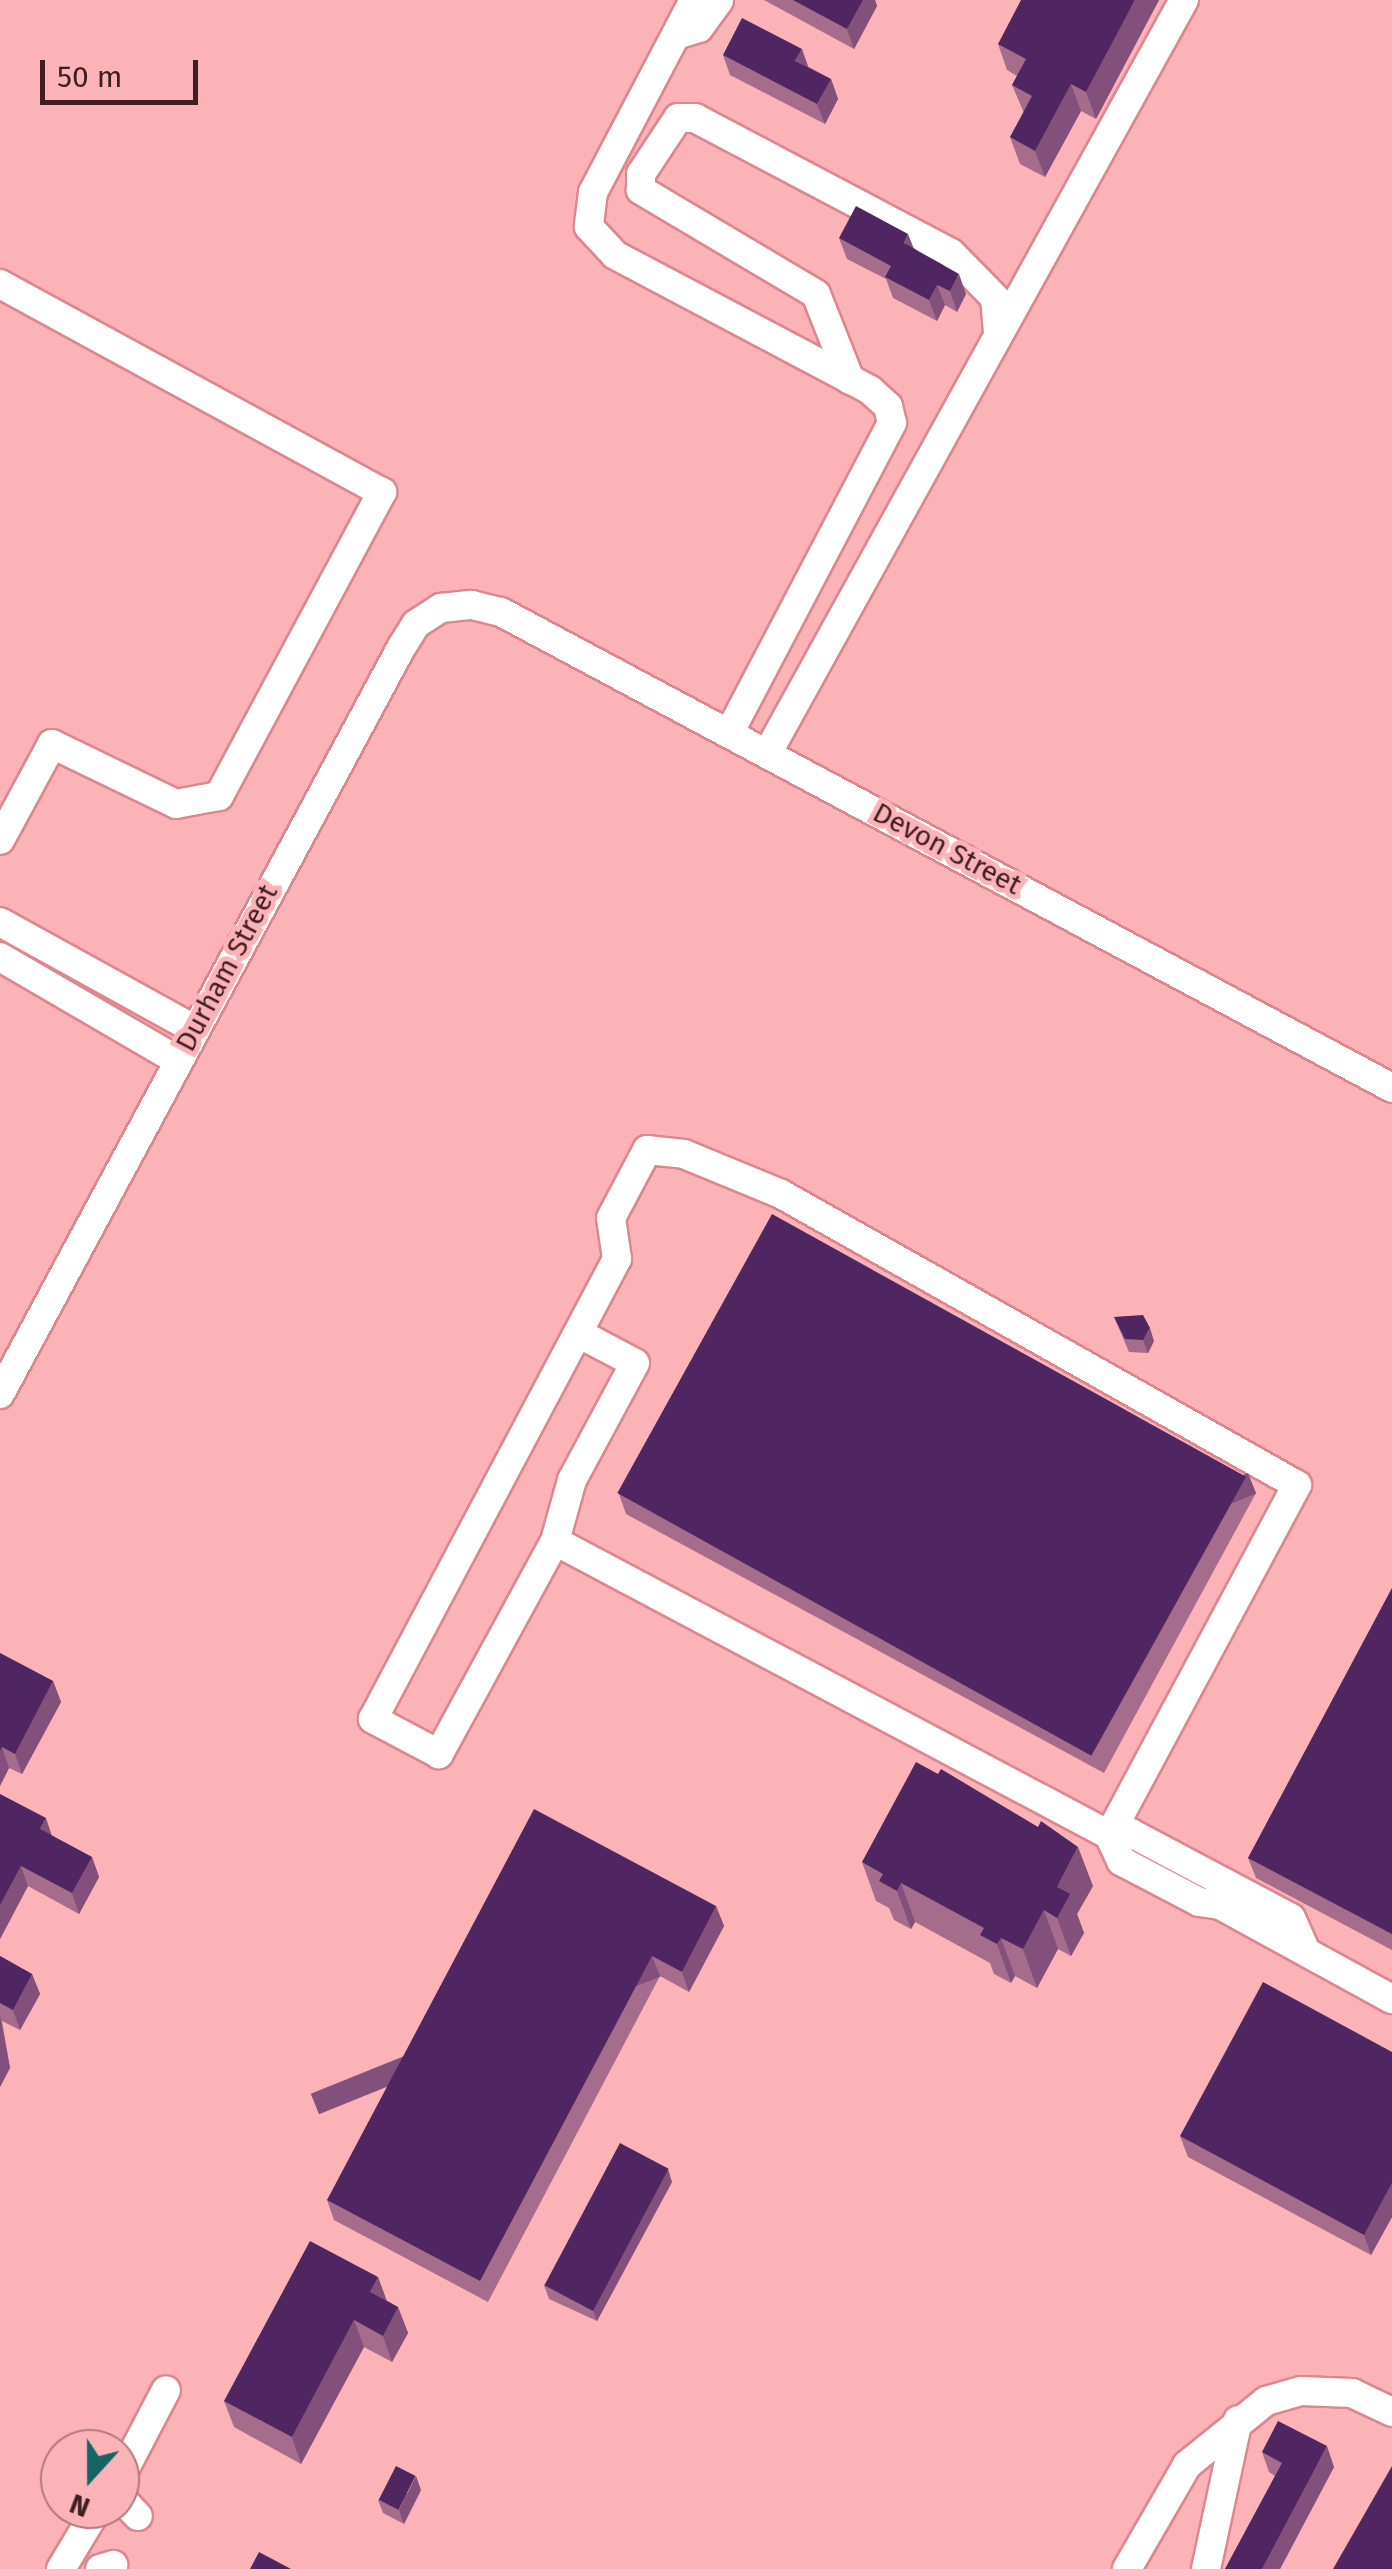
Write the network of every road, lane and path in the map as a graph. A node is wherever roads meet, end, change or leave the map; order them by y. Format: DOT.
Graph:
graph roads {
  1 [pos="694,0"];
  2 [pos="719,0"];
  3 [pos="1184,0"];
  4 [pos="676,35"];
  5 [pos="0,284"];
  6 [pos="998,338"];
  7 [pos="850,380"];
  8 [pos="500,612"];
  9 [pos="729,733"];
  10 [pos="767,754"];
  11 [pos="0,840"];
  12 [pos="0,922"];
  13 [pos="0,957"];
  14 [pos="194,1029"];
  15 [pos="177,1060"];
  16 [pos="1392,1088"];
  17 [pos="578,1333"];
  18 [pos="0,1394"];
  19 [pos="555,1541"];
  20 [pos="1108,1835"];
  21 [pos="1306,1952"];
  22 [pos="1392,1999"];
  23 [pos="166,2390"];
  24 [pos="1392,2412"];
  25 [pos="1238,2420"];
  26 [pos="140,2440"];
  27 [pos="85,2529"];
  28 [pos="62,2569"];
  29 [pos="1127,2569"];
  30 [pos="1206,2569"];
  1 -- 4 [label="street"];
  2 -- 4 [label="street"];
  3 -- 6 [label="street"];
  4 -- 7 [label="street"];
  5 -- 11 [label="street"];
  6 -- 7 [label="street"];
  6 -- 10 [label="street"];
  7 -- 9 [label="street"];
  8 -- 9 [label="street, Devon Street"];
  8 -- 14 [label="street, Durham Street"];
  9 -- 10 [label="street, Devon Street"];
  10 -- 16 [label="street, Devon Street"];
  12 -- 14 [label="street"];
  13 -- 15 [label="street"];
  14 -- 15 [label="street, Durham Street"];
  15 -- 18 [label="street, Durham Street"];
  17 -- 19 [label="street"];
  17 -- 19 [label="street"];
  17 -- 20 [label="street"];
  19 -- 20 [label="street"];
  20 -- 21 [label="street"];
  20 -- 21 [label="street"];
  21 -- 22 [label="street"];
  23 -- 26 [label="street"];
  24 -- 25 [label="street"];
  25 -- 29 [label="street"];
  25 -- 30 [label="street"];
  27 -- 28 [label="street"];
}
